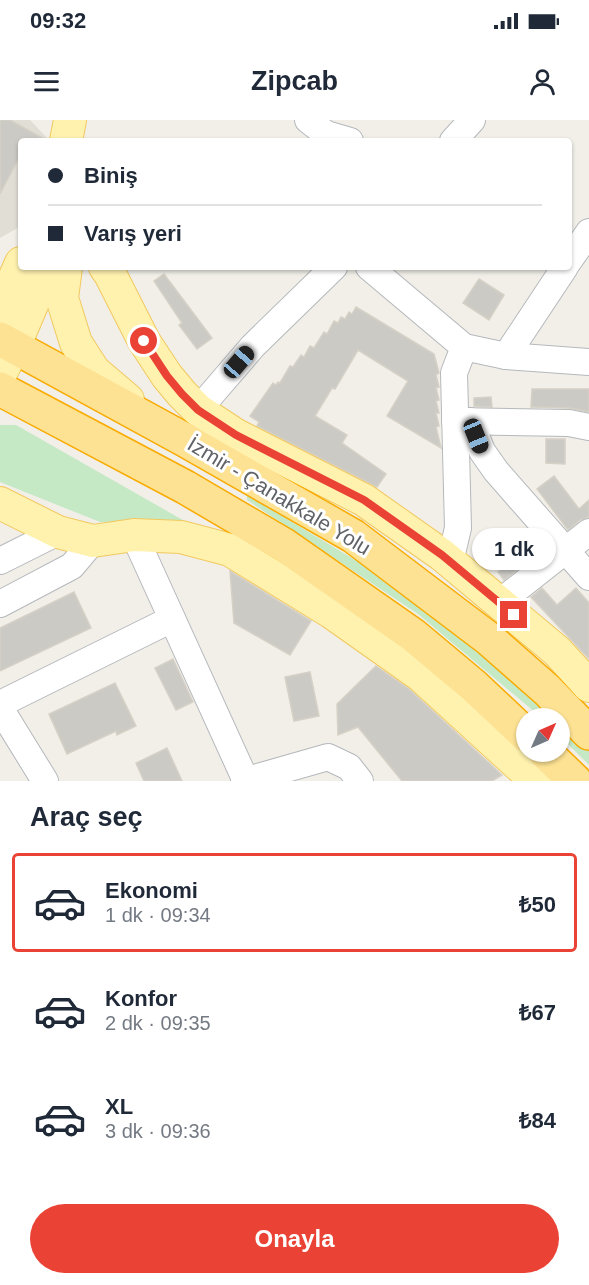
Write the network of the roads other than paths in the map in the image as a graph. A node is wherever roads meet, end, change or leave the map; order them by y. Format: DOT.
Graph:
graph roads {
  1 [pos="73,120"];
  2 [pos="308,120"];
  3 [pos="472,120"];
  4 [pos="67,138"];
  5 [pos="78,138"];
  6 [pos="340,138"];
  7 [pos="456,138"];
  8 [pos="589,232"];
  9 [pos="572,256"];
  10 [pos="48,270"];
  11 [pos="49,270"];
  12 [pos="49,270"];
  13 [pos="85,270"];
  14 [pos="331,270"];
  15 [pos="373,270"];
  16 [pos="563,270"];
  17 [pos="110,275"];
  18 [pos="1,307"];
  19 [pos="464,347"];
  20 [pos="506,356"];
  21 [pos="589,362"];
  22 [pos="3,363"];
  23 [pos="0,402"];
  24 [pos="32,406"];
  25 [pos="198,410"];
  26 [pos="463,421"];
  27 [pos="589,427"];
  28 [pos="185,440"];
  29 [pos="0,503"];
  30 [pos="58,532"];
  31 [pos="589,532"];
  32 [pos="134,535"];
  33 [pos="93,541"];
  34 [pos="565,552"];
  35 [pos="0,561"];
  36 [pos="450,562"];
  37 [pos="589,578"];
  38 [pos="500,602"];
  39 [pos="0,604"];
  40 [pos="172,619"];
  41 [pos="587,681"];
  42 [pos="0,706"];
  43 [pos="516,726"];
  44 [pos="589,733"];
  45 [pos="555,762"];
  46 [pos="45,781"];
  47 [pos="246,781"];
  48 [pos="360,781"];
  49 [pos="536,781"];
  50 [pos="575,781"];
  1 -- 4 [label="main road"];
  1 -- 5 [label="main road"];
  2 -- 6 [label="street"];
  3 -- 7 [label="street"];
  8 -- 9 [label="street"];
  10 -- 18 [label="main road"];
  11 -- 22 [label="main road"];
  12 -- 28 [label="main road"];
  13 -- 17 [label="main road"];
  14 -- 25 [label="street"];
  15 -- 19 [label="street"];
  16 -- 20 [label="street"];
  17 -- 25 [label="main road"];
  19 -- 20 [label="street"];
  19 -- 26 [label="street"];
  20 -- 21 [label="street"];
  22 -- 24 [label="highway, İzmir - Çanakkale Yolu"];
  22 -- 28 [label="highway, İzmir - Çanakkale Yolu"];
  23 -- 24 [label="main road"];
  24 -- 43 [label="highway, İzmir - Çanakkale Yolu"];
  25 -- 36 [label="main road"];
  26 -- 27 [label="street"];
  26 -- 34 [label="street"];
  26 -- 36 [label="street"];
  28 -- 44 [label="highway, İzmir - Çanakkale Yolu"];
  29 -- 30 [label="main road"];
  30 -- 33 [label="main road"];
  30 -- 35 [label="street"];
  31 -- 34 [label="street"];
  32 -- 33 [label="main road"];
  32 -- 40 [label="street"];
  32 -- 49 [label="main road"];
  33 -- 39 [label="street"];
  34 -- 37 [label="street"];
  34 -- 38 [label="street"];
  36 -- 38 [label="main road"];
  38 -- 41 [label="main road"];
  40 -- 42 [label="street"];
  40 -- 47 [label="street"];
  42 -- 46 [label="street"];
  45 -- 50 [label="highway"];
  47 -- 48 [label="street"];
}
